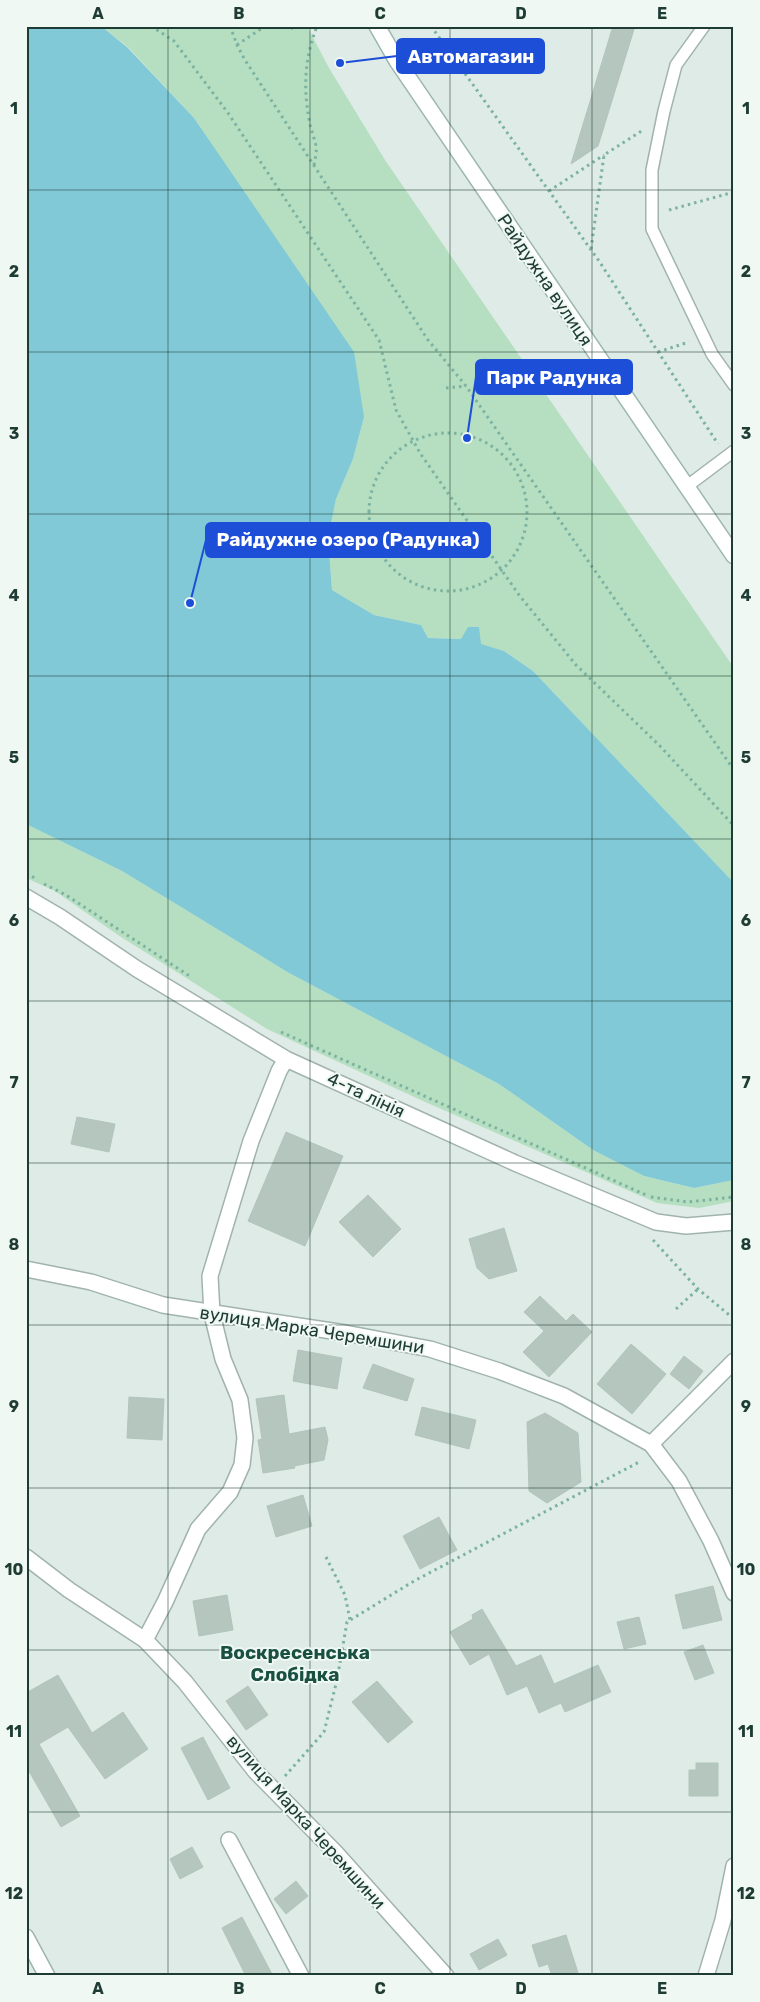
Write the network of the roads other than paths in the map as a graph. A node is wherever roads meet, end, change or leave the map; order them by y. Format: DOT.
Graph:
graph roads {
  1 [pos="377,26"];
  2 [pos="704,26"];
  3 [pos="734,386"];
  4 [pos="730,454"];
  5 [pos="686,487"];
  6 [pos="734,556"];
  7 [pos="26,897"];
  8 [pos="286,1058"];
  9 [pos="734,1222"];
  10 [pos="26,1269"];
  11 [pos="212,1314"];
  12 [pos="734,1362"];
  13 [pos="654,1448"];
  14 [pos="26,1557"];
  15 [pos="734,1593"];
  16 [pos="145,1640"];
  17 [pos="229,1840"];
  18 [pos="734,1866"];
  19 [pos="26,1937"];
  20 [pos="47,1976"];
  21 [pos="301,1976"];
  22 [pos="446,1976"];
  23 [pos="706,1976"];
  1 -- 5 [label="street, Райдужна вулиця"];
  2 -- 3 [label="lane"];
  4 -- 5 [label="lane"];
  5 -- 6 [label="street, Райдужна вулиця"];
  7 -- 8 [label="street, 4-та лінія"];
  8 -- 9 [label="street, 4-та лінія"];
  8 -- 11 [label="street"];
  10 -- 11 [label="street, вулиця Марка Черемшини"];
  11 -- 13 [label="street, вулиця Марка Черемшини"];
  11 -- 16 [label="street"];
  12 -- 13 [label="street"];
  13 -- 15 [label="street, вулиця Марка Черемшини"];
  14 -- 16 [label="street, вулиця Марка Черемшини"];
  16 -- 22 [label="street, вулиця Марка Черемшини"];
  17 -- 21 [label="street"];
  18 -- 23 [label="street"];
  19 -- 20 [label="street"];
}
